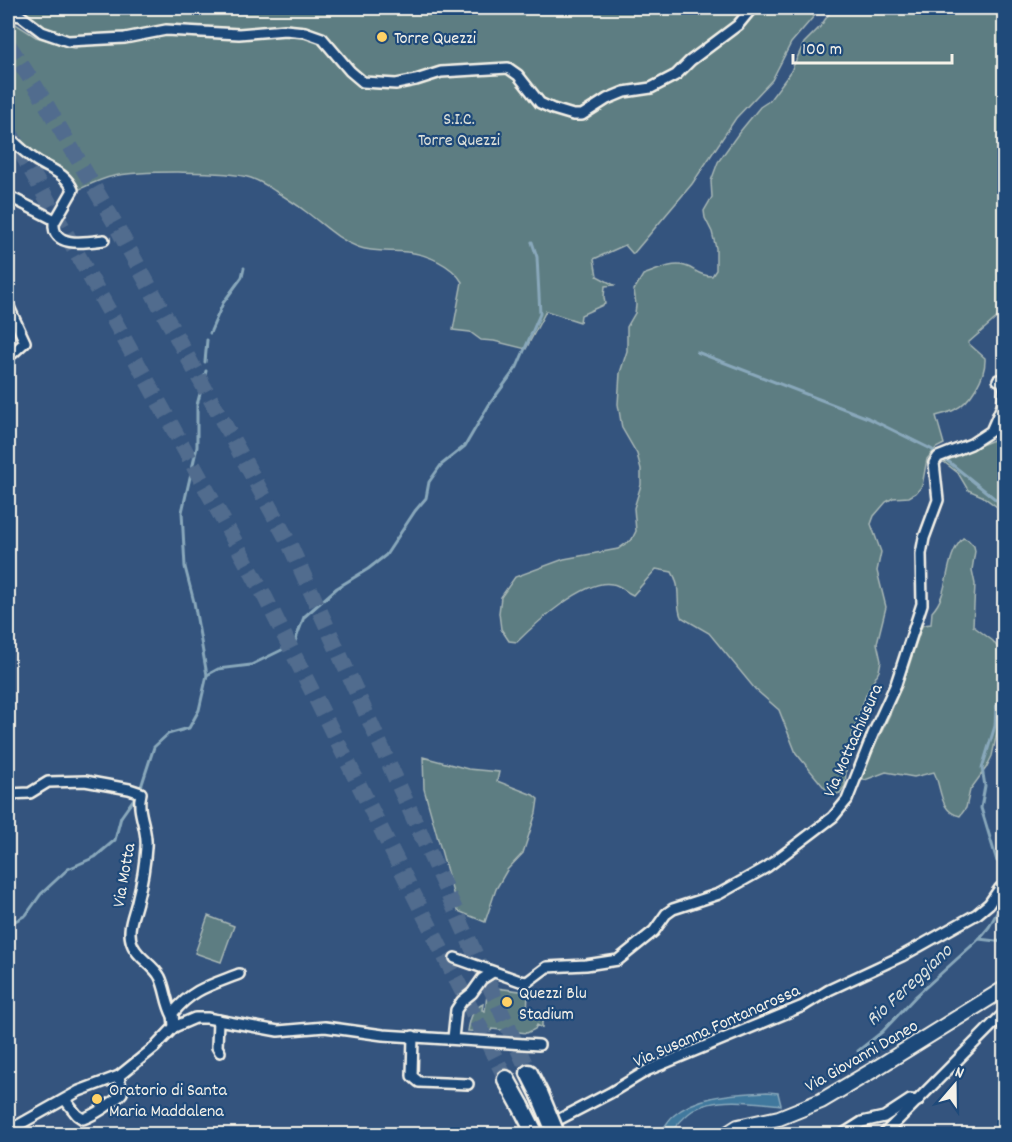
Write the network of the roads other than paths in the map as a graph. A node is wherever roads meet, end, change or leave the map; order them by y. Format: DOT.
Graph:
graph roads {
  1 [pos="752,8"];
  2 [pos="8,14"];
  3 [pos="8,136"];
  4 [pos="8,196"];
  5 [pos="55,219"];
  6 [pos="104,240"];
  7 [pos="8,305"];
  8 [pos="8,351"];
  9 [pos="1005,391"];
  10 [pos="8,794"];
  11 [pos="1005,887"];
  12 [pos="455,958"];
  13 [pos="493,972"];
  14 [pos="239,974"];
  15 [pos="1005,989"];
  16 [pos="1005,1013"];
  17 [pos="173,1016"];
  18 [pos="218,1020"];
  19 [pos="174,1027"];
  20 [pos="413,1036"];
  21 [pos="453,1038"];
  22 [pos="539,1045"];
  23 [pos="220,1052"];
  24 [pos="529,1073"];
  25 [pos="119,1076"];
  26 [pos="506,1079"];
  27 [pos="468,1084"];
  28 [pos="65,1100"];
  29 [pos="918,1101"];
  30 [pos="8,1131"];
  31 [pos="1005,1131"];
  32 [pos="529,1134"];
  33 [pos="535,1134"];
  34 [pos="556,1134"];
  35 [pos="727,1134"];
  36 [pos="843,1134"];
  37 [pos="884,1134"];
  38 [pos="1000,1134"];
  1 -- 2 [label="street"];
  3 -- 5 [label="street"];
  4 -- 5 [label="street"];
  5 -- 6 [label="street"];
  7 -- 8 [label="street"];
  9 -- 13 [label="street, Via Mottachiusura"];
  10 -- 17 [label="street, Via Motta"];
  11 -- 32 [label="street, Via Susanna Fontanarossa"];
  12 -- 13 [label="street, Via Mottachiusura"];
  13 -- 21 [label="street"];
  14 -- 17 [label="street"];
  15 -- 35 [label="street, Via Giovanni Daneo"];
  16 -- 29 [label="street"];
  17 -- 19 [label="street, Via Motta"];
  18 -- 19 [label="street"];
  18 -- 20 [label="street"];
  18 -- 23 [label="street"];
  19 -- 25 [label="street"];
  20 -- 21 [label="street"];
  20 -- 27 [label="street"];
  21 -- 22 [label="street"];
  24 -- 34 [label="highway, bridge"];
  25 -- 28 [label="street"];
  25 -- 28 [label="street"];
  26 -- 33 [label="highway, bridge"];
  28 -- 30 [label="street"];
  29 -- 36 [label="street"];
  29 -- 37 [label="street"];
  31 -- 38 [label="street"];
}
